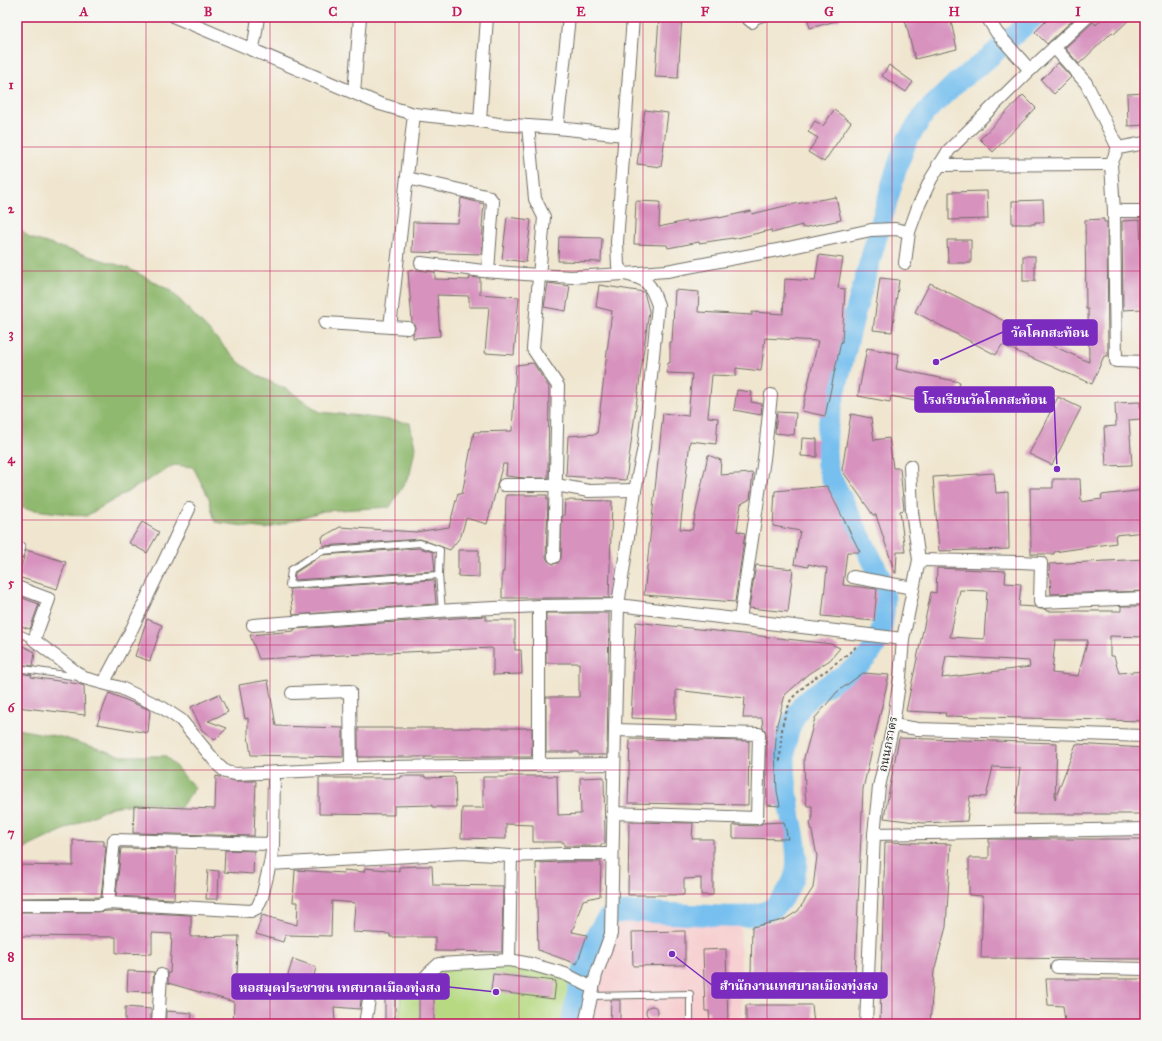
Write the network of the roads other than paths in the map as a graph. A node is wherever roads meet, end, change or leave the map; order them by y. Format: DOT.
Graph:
graph roads {
  1 [pos="175,17"];
  2 [pos="258,17"];
  3 [pos="360,17"];
  4 [pos="487,17"];
  5 [pos="569,17"];
  6 [pos="633,17"];
  7 [pos="766,17"];
  8 [pos="987,17"];
  9 [pos="1087,17"];
  10 [pos="751,19"];
  11 [pos="1054,47"];
  12 [pos="252,50"];
  13 [pos="1026,66"];
  14 [pos="354,93"];
  15 [pos="414,114"];
  16 [pos="480,121"];
  17 [pos="528,126"];
  18 [pos="557,128"];
  19 [pos="624,135"];
  20 [pos="1145,144"];
  21 [pos="1118,148"];
  22 [pos="1112,164"];
  23 [pos="938,165"];
  24 [pos="407,178"];
  25 [pos="1114,211"];
  26 [pos="1145,211"];
  27 [pos="909,232"];
  28 [pos="421,263"];
  29 [pos="905,263"];
  30 [pos="488,271"];
  31 [pos="624,274"];
  32 [pos="539,276"];
  33 [pos="325,323"];
  34 [pos="390,327"];
  35 [pos="408,328"];
  36 [pos="1145,362"];
  37 [pos="771,395"];
  38 [pos="910,466"];
  39 [pos="504,485"];
  40 [pos="556,485"];
  41 [pos="635,490"];
  42 [pos="189,509"];
  43 [pos="554,557"];
  44 [pos="919,560"];
  45 [pos="439,575"];
  46 [pos="853,576"];
  47 [pos="17,587"];
  48 [pos="913,588"];
  49 [pos="1145,598"];
  50 [pos="618,605"];
  51 [pos="538,606"];
  52 [pos="442,610"];
  53 [pos="740,619"];
  54 [pos="253,625"];
  55 [pos="17,632"];
  56 [pos="904,639"];
  57 [pos="34,640"];
  58 [pos="17,668"];
  59 [pos="84,678"];
  60 [pos="104,682"];
  61 [pos="292,693"];
  62 [pos="893,725"];
  63 [pos="614,730"];
  64 [pos="1145,736"];
  65 [pos="614,764"];
  66 [pos="538,765"];
  67 [pos="351,769"];
  68 [pos="274,773"];
  69 [pos="613,813"];
  70 [pos="1145,829"];
  71 [pos="874,834"];
  72 [pos="273,844"];
  73 [pos="612,854"];
  74 [pos="511,856"];
  75 [pos="270,864"];
  76 [pos="108,904"];
  77 [pos="17,905"];
  78 [pos="509,960"];
  79 [pos="1057,967"];
  80 [pos="1145,969"];
  81 [pos="161,975"];
  82 [pos="592,992"];
  83 [pos="158,1024"];
  84 [pos="365,1024"];
  85 [pos="585,1024"];
  86 [pos="690,1024"];
  87 [pos="866,1024"];
  1 -- 12 [label="street"];
  2 -- 12 [label="street"];
  3 -- 14 [label="street"];
  4 -- 16 [label="street"];
  5 -- 18 [label="street"];
  6 -- 19 [label="street"];
  7 -- 10 [label="lane"];
  8 -- 13 [label="street"];
  9 -- 11 [label="street"];
  11 -- 13 [label="street"];
  11 -- 21 [label="street"];
  12 -- 14 [label="street"];
  13 -- 23 [label="street"];
  14 -- 15 [label="street"];
  15 -- 16 [label="street"];
  15 -- 24 [label="street"];
  16 -- 17 [label="street"];
  17 -- 18 [label="street"];
  17 -- 32 [label="street"];
  18 -- 19 [label="street"];
  19 -- 31 [label="street"];
  20 -- 21 [label="street"];
  21 -- 22 [label="street"];
  22 -- 23 [label="street"];
  22 -- 25 [label="street"];
  23 -- 27 [label="street"];
  24 -- 30 [label="street"];
  24 -- 34 [label="street"];
  25 -- 26 [label="street"];
  25 -- 36 [label="street"];
  27 -- 29 [label="street"];
  27 -- 31 [label="street"];
  28 -- 30 [label="street"];
  30 -- 32 [label="street"];
  31 -- 32 [label="street"];
  31 -- 41 [label="street"];
  32 -- 40 [label="street"];
  33 -- 34 [label="street"];
  34 -- 35 [label="street"];
  37 -- 53 [label="street"];
  38 -- 44 [label="street, ถนนภราดร"];
  39 -- 40 [label="street"];
  40 -- 41 [label="street"];
  40 -- 43 [label="street"];
  41 -- 50 [label="street"];
  42 -- 60 [label="street"];
  44 -- 48 [label="street, ถนนภราดร"];
  44 -- 49 [label="street"];
  45 -- 45 [label="lane"];
  45 -- 52 [label="lane"];
  46 -- 48 [label="street"];
  47 -- 57 [label="street"];
  48 -- 56 [label="street, ถนนภราดร"];
  50 -- 51 [label="street"];
  50 -- 53 [label="street"];
  50 -- 63 [label="street"];
  51 -- 52 [label="street"];
  51 -- 66 [label="street"];
  52 -- 54 [label="street"];
  53 -- 56 [label="street"];
  55 -- 57 [label="lane"];
  56 -- 62 [label="street, ถนนภราดร"];
  57 -- 59 [label="street"];
  58 -- 59 [label="lane"];
  59 -- 60 [label="street"];
  60 -- 68 [label="street"];
  61 -- 67 [label="street"];
  62 -- 64 [label="street"];
  62 -- 71 [label="street, ถนนภราดร"];
  63 -- 65 [label="street"];
  63 -- 69 [label="street"];
  65 -- 66 [label="street"];
  65 -- 69 [label="street"];
  66 -- 67 [label="street"];
  67 -- 68 [label="street"];
  68 -- 72 [label="street"];
  69 -- 73 [label="street"];
  70 -- 71 [label="street"];
  71 -- 87 [label="street, ถนนภราดร"];
  72 -- 75 [label="street"];
  72 -- 76 [label="street"];
  73 -- 74 [label="street"];
  73 -- 82 [label="street"];
  74 -- 75 [label="street"];
  74 -- 78 [label="street"];
  75 -- 76 [label="street"];
  76 -- 77 [label="street"];
  78 -- 82 [label="street"];
  78 -- 84 [label="street"];
  79 -- 80 [label="street"];
  81 -- 83 [label="street"];
  82 -- 85 [label="street"];
  82 -- 86 [label="lane"];
}
